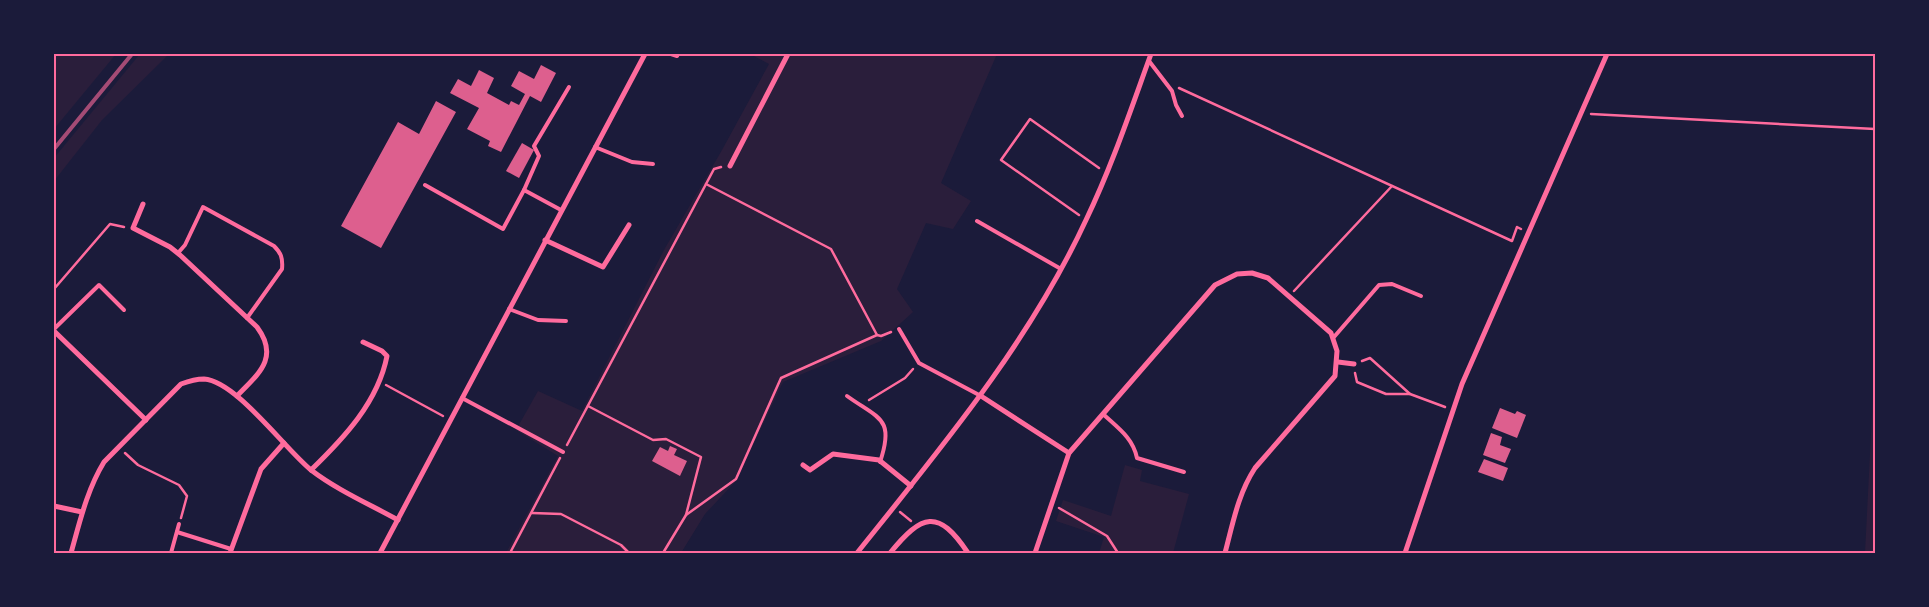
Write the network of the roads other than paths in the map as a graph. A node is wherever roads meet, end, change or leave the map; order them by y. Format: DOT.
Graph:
graph roads {
  1 [pos="644,54"];
  2 [pos="671,54"];
  3 [pos="678,54"];
  4 [pos="788,54"];
  5 [pos="1151,54"];
  6 [pos="1608,54"];
  7 [pos="1149,60"];
  8 [pos="569,87"];
  9 [pos="1182,116"];
  10 [pos="596,147"];
  11 [pos="653,164"];
  12 [pos="730,166"];
  13 [pos="425,185"];
  14 [pos="524,190"];
  15 [pos="143,204"];
  16 [pos="561,210"];
  17 [pos="977,221"];
  18 [pos="629,225"];
  19 [pos="545,240"];
  20 [pos="178,253"];
  21 [pos="1061,269"];
  22 [pos="1421,296"];
  23 [pos="509,309"];
  24 [pos="124,310"];
  25 [pos="247,318"];
  26 [pos="566,321"];
  27 [pos="899,328"];
  28 [pos="54,330"];
  29 [pos="1334,338"];
  30 [pos="363,342"];
  31 [pos="1338,362"];
  32 [pos="1354,364"];
  33 [pos="237,396"];
  34 [pos="847,396"];
  35 [pos="981,396"];
  36 [pos="462,398"];
  37 [pos="1103,414"];
  38 [pos="146,420"];
  39 [pos="284,443"];
  40 [pos="564,452"];
  41 [pos="1069,453"];
  42 [pos="880,462"];
  43 [pos="803,464"];
  44 [pos="311,470"];
  45 [pos="1184,472"];
  46 [pos="911,486"];
  47 [pos="54,506"];
  48 [pos="82,512"];
  49 [pos="398,520"];
  50 [pos="179,524"];
  51 [pos="177,532"];
  52 [pos="231,551"];
  53 [pos="72,553"];
  54 [pos="171,553"];
  55 [pos="380,553"];
  56 [pos="857,553"];
  57 [pos="890,553"];
  58 [pos="968,553"];
  59 [pos="1034,553"];
  60 [pos="1225,553"];
  61 [pos="1405,553"];
  1 -- 10 [label="street"];
  2 -- 3 [label="lane"];
  4 -- 12 [label="street"];
  5 -- 7 [label="street"];
  6 -- 61 [label="street"];
  7 -- 9 [label="lane"];
  7 -- 21 [label="street"];
  8 -- 14 [label="lane"];
  10 -- 11 [label="lane"];
  10 -- 16 [label="street"];
  13 -- 14 [label="lane"];
  14 -- 16 [label="lane"];
  15 -- 20 [label="street"];
  16 -- 19 [label="street"];
  17 -- 21 [label="lane"];
  18 -- 19 [label="street"];
  19 -- 23 [label="street"];
  20 -- 25 [label="street"];
  20 -- 25 [label="lane"];
  21 -- 35 [label="street"];
  22 -- 29 [label="lane"];
  23 -- 26 [label="lane"];
  23 -- 36 [label="street"];
  24 -- 28 [label="lane"];
  25 -- 33 [label="street"];
  27 -- 35 [label="lane"];
  28 -- 38 [label="street"];
  29 -- 31 [label="street"];
  29 -- 37 [label="street"];
  30 -- 44 [label="street"];
  31 -- 32 [label="street"];
  31 -- 60 [label="street"];
  33 -- 38 [label="street"];
  33 -- 39 [label="street"];
  34 -- 42 [label="lane"];
  35 -- 41 [label="street"];
  35 -- 46 [label="street"];
  36 -- 40 [label="lane"];
  36 -- 49 [label="street"];
  37 -- 41 [label="street"];
  37 -- 45 [label="lane"];
  38 -- 48 [label="street"];
  39 -- 44 [label="street"];
  39 -- 52 [label="street"];
  41 -- 59 [label="street"];
  42 -- 43 [label="street"];
  42 -- 46 [label="street"];
  44 -- 49 [label="street"];
  46 -- 56 [label="street"];
  47 -- 48 [label="street"];
  48 -- 53 [label="street"];
  49 -- 55 [label="street"];
  50 -- 51 [label="lane"];
  51 -- 52 [label="lane"];
  51 -- 54 [label="lane"];
  57 -- 58 [label="street"];
}
